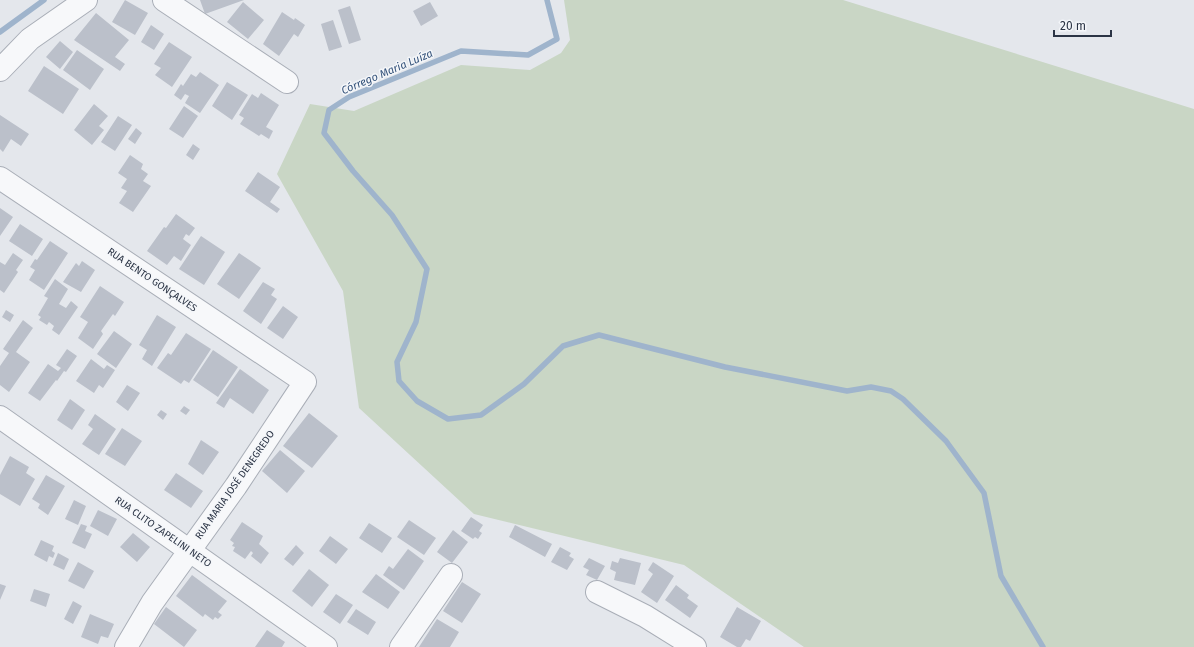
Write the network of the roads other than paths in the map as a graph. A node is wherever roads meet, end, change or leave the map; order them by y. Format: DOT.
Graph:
graph roads {
  1 [pos="86,0"];
  2 [pos="164,0"];
  3 [pos="0,70"];
  4 [pos="287,82"];
  5 [pos="0,178"];
  6 [pos="305,382"];
  7 [pos="0,417"];
  8 [pos="190,551"];
  9 [pos="451,575"];
  10 [pos="597,592"];
  11 [pos="126,647"];
  12 [pos="326,647"];
  13 [pos="402,647"];
  14 [pos="695,647"];
  1 -- 3 [label="street"];
  2 -- 4 [label="street"];
  5 -- 6 [label="street, RUA BENTO GONÇALVES"];
  6 -- 8 [label="street, RUA MARIA JOSÉ DENEGREDO"];
  7 -- 8 [label="street, RUA CLITO ZAPELINI NETO"];
  8 -- 11 [label="street, RUA MARIA JOSÉ DENEGREDO"];
  8 -- 12 [label="street, RUA CLITO ZAPELINI NETO"];
  9 -- 13 [label="street"];
  10 -- 14 [label="street"];
}
